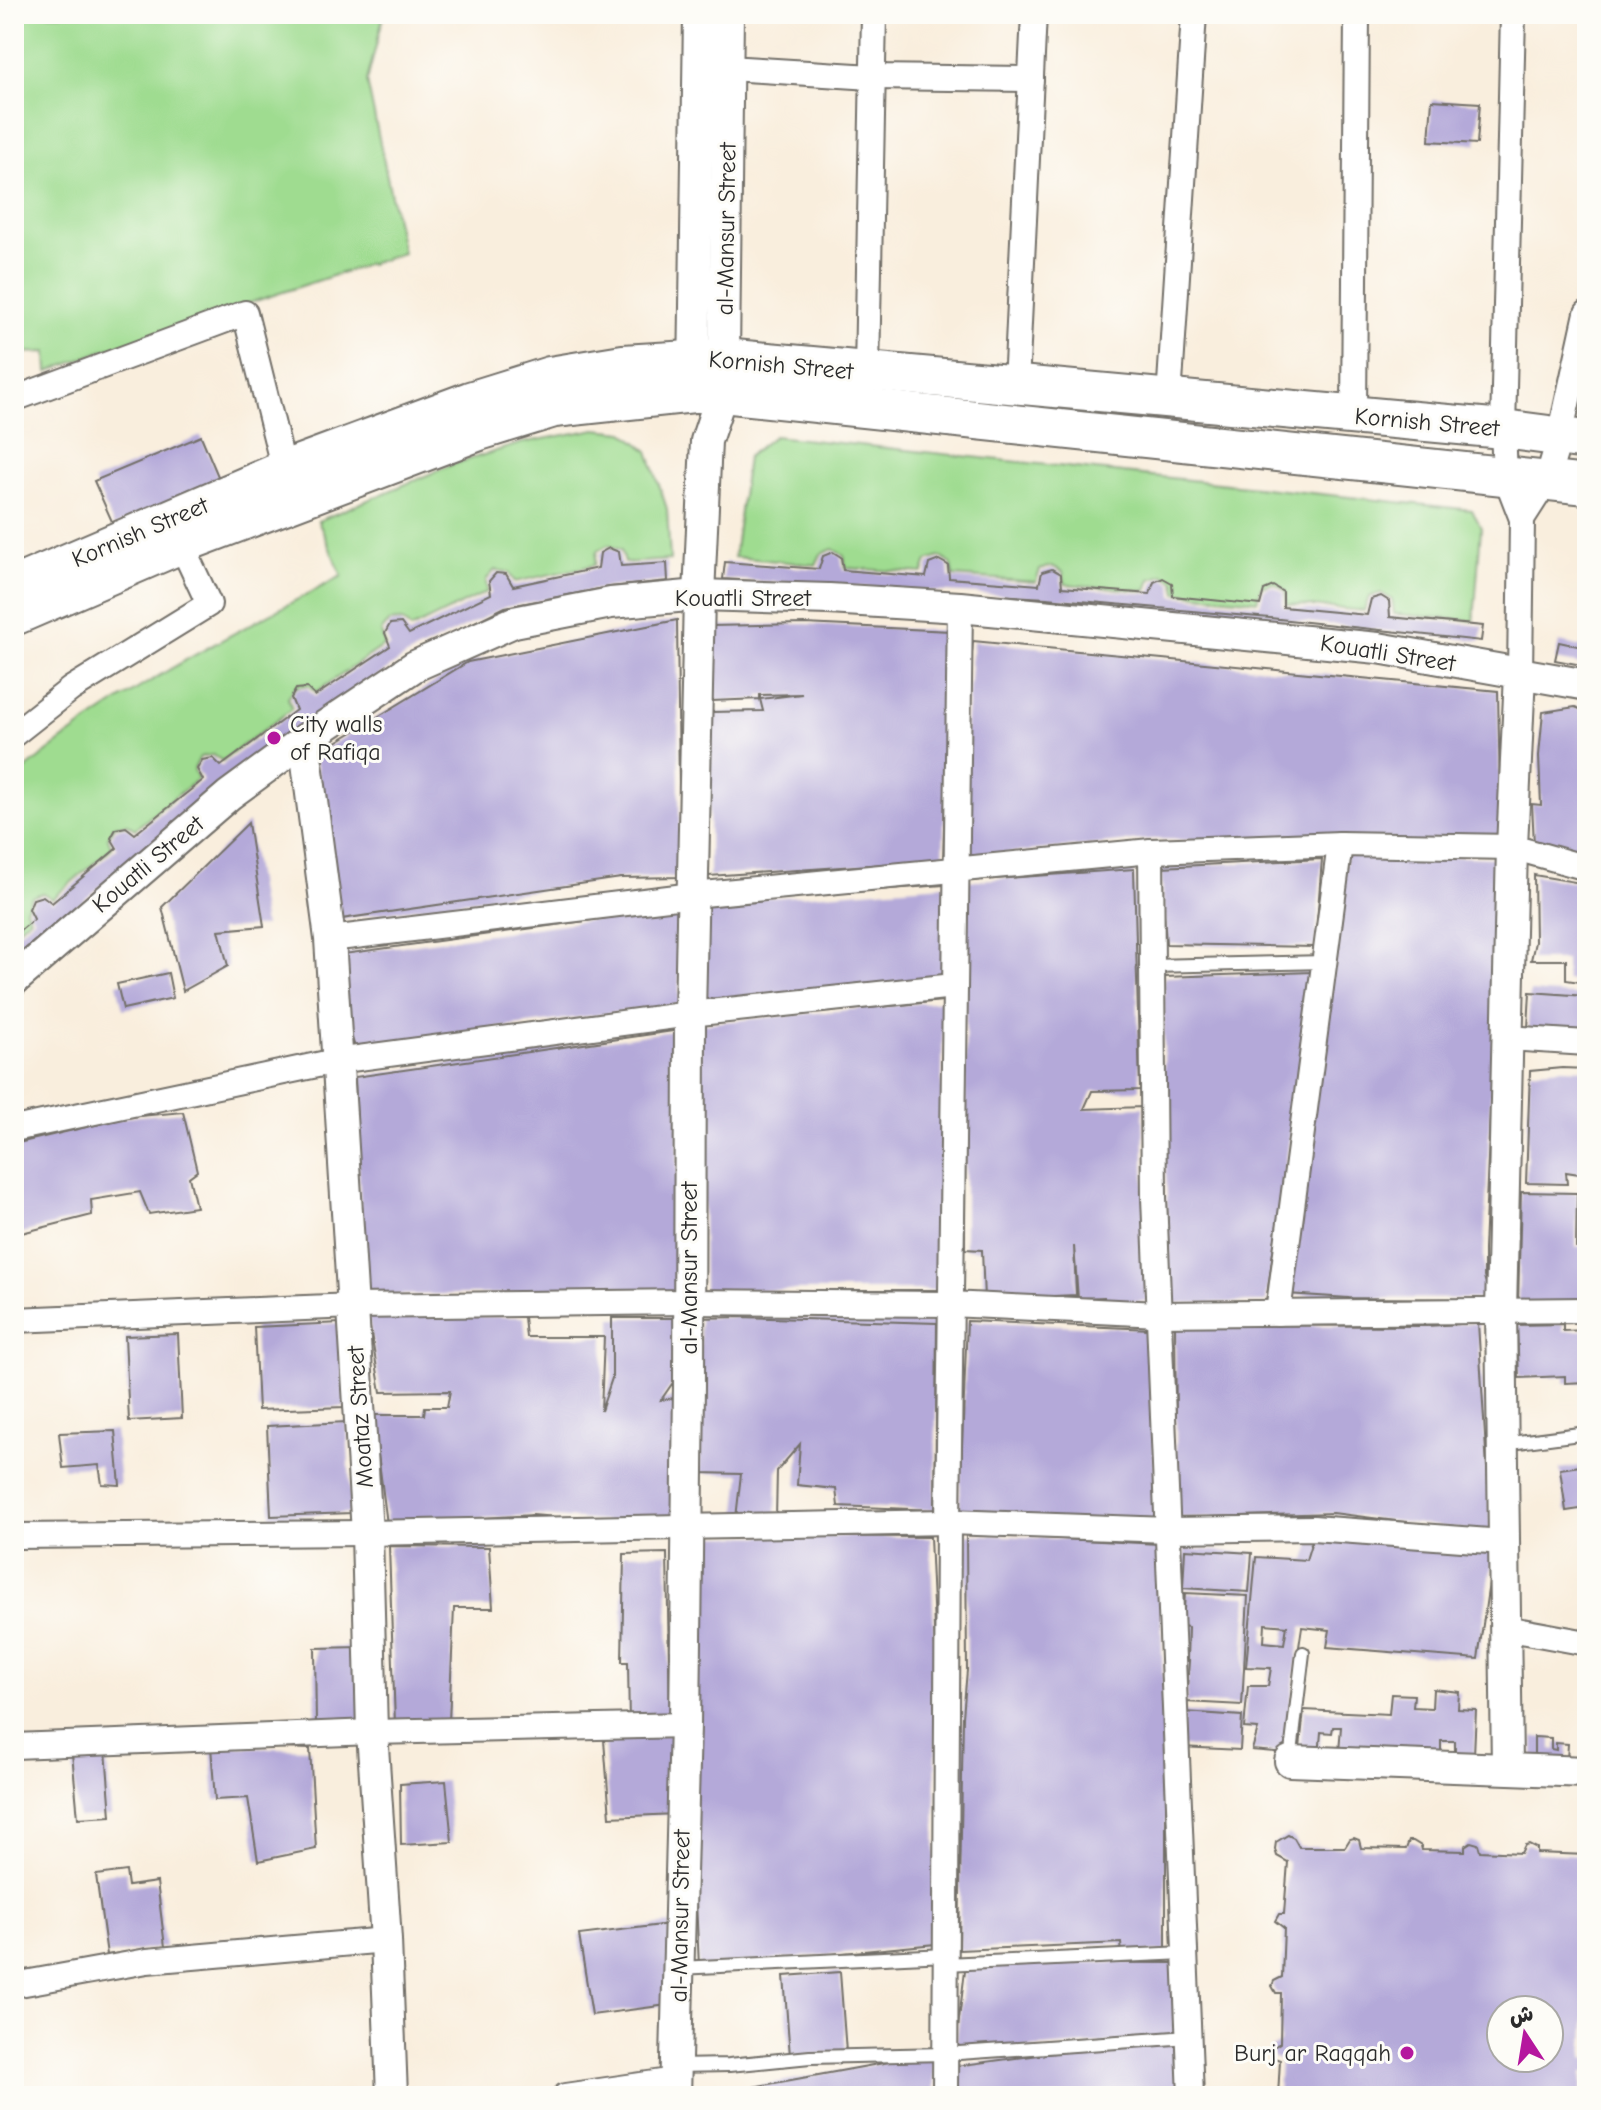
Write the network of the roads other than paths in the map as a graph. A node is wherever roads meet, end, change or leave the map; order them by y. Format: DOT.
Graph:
graph roads {
  1 [pos="699,14"];
  2 [pos="728,14"];
  3 [pos="874,14"];
  4 [pos="1034,14"];
  5 [pos="1194,14"];
  6 [pos="1357,14"];
  7 [pos="1513,14"];
  8 [pos="728,68"];
  9 [pos="872,77"];
  10 [pos="1031,79"];
  11 [pos="1587,313"];
  12 [pos="867,371"];
  13 [pos="709,375"];
  14 [pos="1016,385"];
  15 [pos="14,399"];
  16 [pos="1169,399"];
  17 [pos="1354,415"];
  18 [pos="1503,429"];
  19 [pos="1573,438"];
  20 [pos="284,470"];
  21 [pos="1505,475"];
  22 [pos="1547,480"];
  23 [pos="1587,485"];
  24 [pos="1522,519"];
  25 [pos="181,544"];
  26 [pos="14,586"];
  27 [pos="699,595"];
  28 [pos="960,607"];
  29 [pos="14,616"];
  30 [pos="1520,674"];
  31 [pos="1587,685"];
  32 [pos="14,734"];
  33 [pos="304,740"];
  34 [pos="1340,844"];
  35 [pos="1512,847"];
  36 [pos="1151,851"];
  37 [pos="1587,868"];
  38 [pos="956,870"];
  39 [pos="693,895"];
  40 [pos="330,939"];
  41 [pos="1325,962"];
  42 [pos="1152,966"];
  43 [pos="14,980"];
  44 [pos="954,986"];
  45 [pos="690,1014"];
  46 [pos="1507,1038"];
  47 [pos="1587,1043"];
  48 [pos="336,1061"];
  49 [pos="14,1129"];
  50 [pos="688,1302"];
  51 [pos="950,1304"];
  52 [pos="353,1306"];
  53 [pos="1587,1310"];
  54 [pos="1501,1311"];
  55 [pos="1278,1313"];
  56 [pos="1159,1314"];
  57 [pos="14,1320"];
  58 [pos="1587,1433"];
  59 [pos="1503,1444"];
  60 [pos="948,1522"];
  61 [pos="686,1528"];
  62 [pos="1169,1530"];
  63 [pos="367,1533"];
  64 [pos="14,1536"];
  65 [pos="1503,1542"];
  66 [pos="1505,1628"];
  67 [pos="1587,1643"];
  68 [pos="1303,1653"];
  69 [pos="685,1725"];
  70 [pos="372,1732"];
  71 [pos="14,1746"];
  72 [pos="1290,1761"];
  73 [pos="1507,1767"];
  74 [pos="1587,1772"];
  75 [pos="386,1940"];
  76 [pos="1185,1953"];
  77 [pos="946,1959"];
  78 [pos="678,1968"];
  79 [pos="14,1985"];
  80 [pos="1189,2037"];
  81 [pos="945,2054"];
  82 [pos="676,2081"];
  83 [pos="392,2096"];
  84 [pos="565,2096"];
  85 [pos="945,2096"];
  86 [pos="1191,2096"];
  1 -- 13 [label="street, al-Mansur Street"];
  2 -- 8 [label="street, al-Mansur Street"];
  3 -- 9 [label="street"];
  4 -- 10 [label="street"];
  5 -- 16 [label="street"];
  6 -- 17 [label="street"];
  7 -- 18 [label="street"];
  8 -- 9 [label="street"];
  8 -- 13 [label="street, al-Mansur Street"];
  9 -- 10 [label="street"];
  9 -- 12 [label="street"];
  10 -- 14 [label="street"];
  11 -- 19 [label="street"];
  12 -- 13 [label="main road, Kornish Street"];
  12 -- 14 [label="main road, Kornish Street"];
  13 -- 20 [label="main road, Kornish Street"];
  13 -- 21 [label="main road, Kornish Street"];
  13 -- 25 [label="main road, Kornish Street"];
  13 -- 27 [label="street, al-Mansur Street"];
  14 -- 16 [label="main road, Kornish Street"];
  15 -- 20 [label="street"];
  16 -- 17 [label="main road, Kornish Street"];
  17 -- 18 [label="main road, Kornish Street"];
  18 -- 19 [label="main road, Kornish Street"];
  18 -- 21 [label="street"];
  19 -- 22 [label="street"];
  20 -- 26 [label="main road, Kornish Street"];
  21 -- 22 [label="main road, Kornish Street"];
  21 -- 24 [label="street"];
  22 -- 23 [label="main road, Kornish Street"];
  22 -- 24 [label="street"];
  24 -- 30 [label="street"];
  25 -- 29 [label="main road, Kornish Street"];
  25 -- 32 [label="street"];
  27 -- 28 [label="street, Kouatli Street"];
  27 -- 33 [label="street, Kouatli Street"];
  27 -- 39 [label="street, al-Mansur Street"];
  28 -- 30 [label="street, Kouatli Street"];
  28 -- 38 [label="street"];
  30 -- 31 [label="street, Kouatli Street"];
  30 -- 35 [label="street"];
  33 -- 40 [label="street, Moataz Street"];
  33 -- 43 [label="street, Kouatli Street"];
  34 -- 35 [label="street"];
  34 -- 36 [label="street"];
  34 -- 41 [label="street"];
  35 -- 37 [label="street"];
  35 -- 46 [label="street"];
  36 -- 38 [label="street"];
  36 -- 42 [label="street"];
  38 -- 39 [label="street"];
  38 -- 44 [label="street"];
  39 -- 40 [label="street"];
  39 -- 45 [label="street, al-Mansur Street"];
  40 -- 48 [label="street, Moataz Street"];
  41 -- 42 [label="lane"];
  41 -- 55 [label="street"];
  42 -- 56 [label="street"];
  44 -- 45 [label="street"];
  44 -- 51 [label="street"];
  45 -- 48 [label="street"];
  45 -- 50 [label="street, al-Mansur Street"];
  46 -- 47 [label="street"];
  46 -- 54 [label="street"];
  48 -- 49 [label="street"];
  48 -- 52 [label="street, Moataz Street"];
  50 -- 51 [label="street"];
  50 -- 52 [label="street"];
  50 -- 61 [label="street, al-Mansur Street"];
  51 -- 56 [label="street"];
  51 -- 60 [label="street"];
  52 -- 57 [label="street"];
  52 -- 63 [label="street, Moataz Street"];
  53 -- 54 [label="street"];
  54 -- 55 [label="street"];
  54 -- 59 [label="street"];
  55 -- 56 [label="street"];
  56 -- 62 [label="street"];
  58 -- 59 [label="lane"];
  59 -- 65 [label="street"];
  60 -- 61 [label="street"];
  60 -- 62 [label="street"];
  60 -- 77 [label="street"];
  61 -- 63 [label="street"];
  61 -- 69 [label="street, al-Mansur Street"];
  62 -- 65 [label="street"];
  62 -- 76 [label="street"];
  63 -- 64 [label="street"];
  63 -- 70 [label="street, Moataz Street"];
  65 -- 66 [label="street"];
  66 -- 67 [label="street"];
  66 -- 73 [label="street"];
  68 -- 72 [label="lane"];
  69 -- 70 [label="street"];
  69 -- 78 [label="street, al-Mansur Street"];
  70 -- 71 [label="street"];
  70 -- 75 [label="street, Moataz Street"];
  72 -- 73 [label="street"];
  73 -- 74 [label="street"];
  75 -- 79 [label="street"];
  75 -- 83 [label="street, Moataz Street"];
  76 -- 77 [label="lane"];
  76 -- 80 [label="street"];
  77 -- 78 [label="lane"];
  77 -- 81 [label="street"];
  78 -- 82 [label="street, al-Mansur Street"];
  80 -- 81 [label="lane"];
  80 -- 86 [label="street"];
  81 -- 82 [label="lane"];
  81 -- 85 [label="street"];
  82 -- 84 [label="street"];
}
